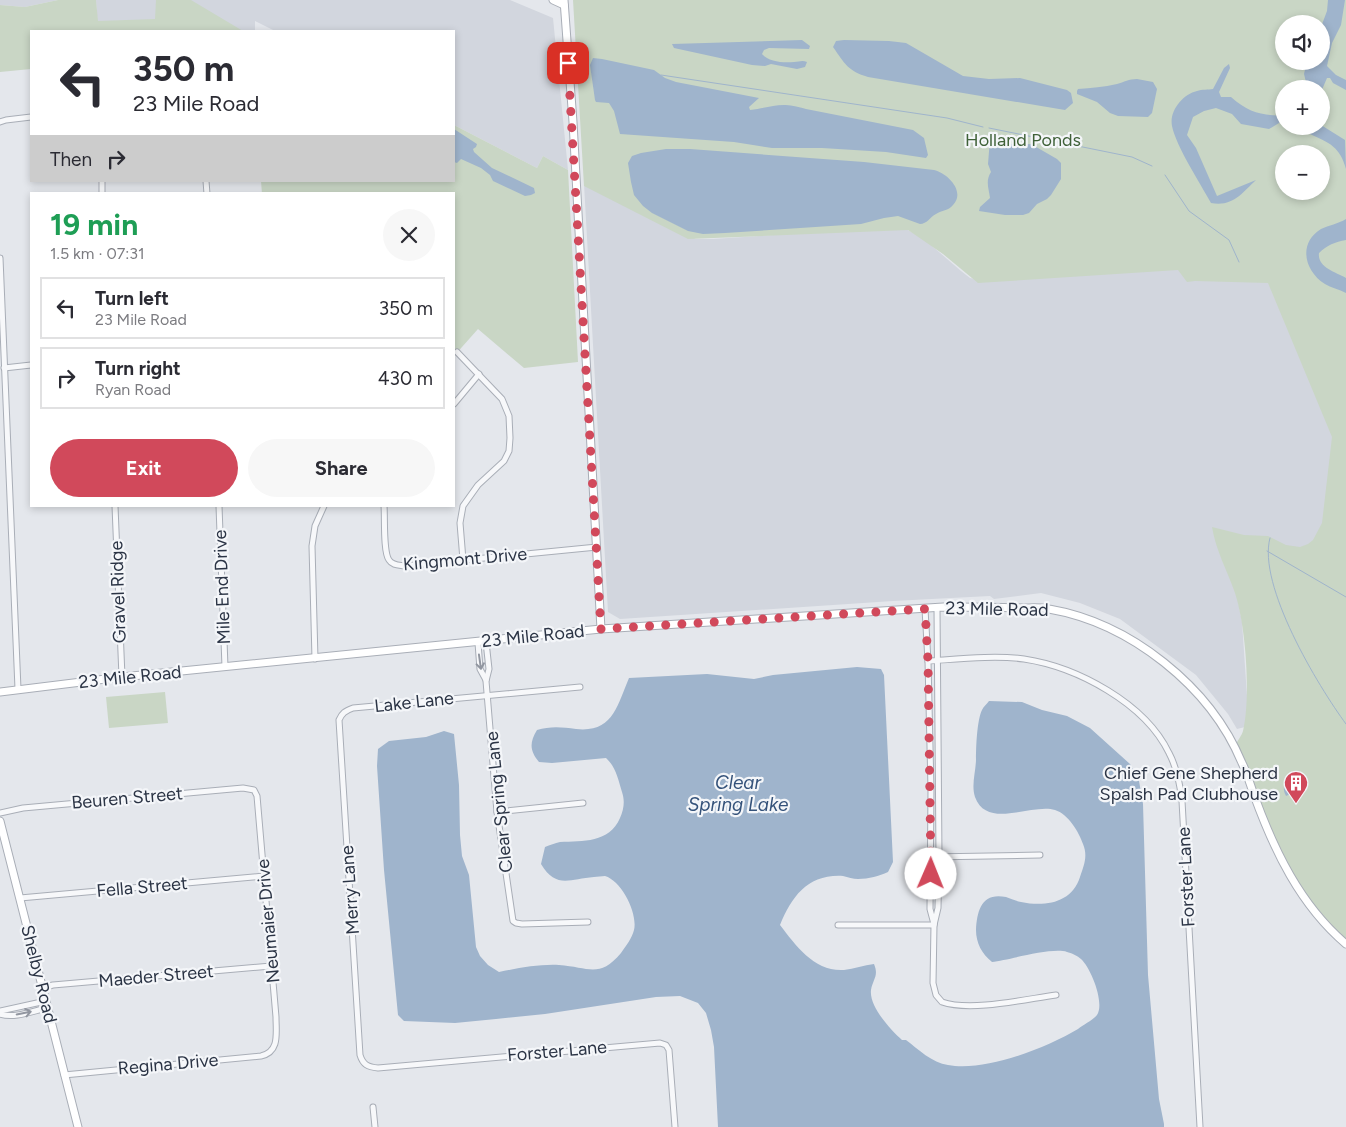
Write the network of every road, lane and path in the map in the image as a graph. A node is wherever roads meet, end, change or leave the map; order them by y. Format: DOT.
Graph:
graph roads {
  1 [pos="553,0"];
  2 [pos="564,2"];
  3 [pos="30,118"];
  4 [pos="0,122"];
  5 [pos="0,258"];
  6 [pos="457,352"];
  7 [pos="30,365"];
  8 [pos="4,368"];
  9 [pos="479,374"];
  10 [pos="455,403"];
  11 [pos="115,507"];
  12 [pos="219,507"];
  13 [pos="324,507"];
  14 [pos="384,507"];
  15 [pos="597,547"];
  16 [pos="463,560"];
  17 [pos="937,608"];
  18 [pos="925,609"];
  19 [pos="601,629"];
  20 [pos="478,642"];
  21 [pos="486,642"];
  22 [pos="314,659"];
  23 [pos="937,660"];
  24 [pos="928,661"];
  25 [pos="226,667"];
  26 [pos="122,677"];
  27 [pos="486,681"];
  28 [pos="580,687"];
  29 [pos="18,689"];
  30 [pos="0,692"];
  31 [pos="488,695"];
  32 [pos="341,714"];
  33 [pos="930,728"];
  34 [pos="938,728"];
  35 [pos="254,790"];
  36 [pos="938,792"];
  37 [pos="931,793"];
  38 [pos="583,803"];
  39 [pos="0,812"];
  40 [pos="498,812"];
  41 [pos="0,821"];
  42 [pos="1040,855"];
  43 [pos="931,857"];
  44 [pos="939,857"];
  45 [pos="264,876"];
  46 [pos="20,898"];
  47 [pos="588,922"];
  48 [pos="934,924"];
  49 [pos="838,925"];
  50 [pos="1346,944"];
  51 [pos="271,966"];
  52 [pos="42,988"];
  53 [pos="1056,995"];
  54 [pos="46,1005"];
  55 [pos="0,1013"];
  56 [pos="272,1052"];
  57 [pos="365,1065"];
  58 [pos="64,1075"];
  59 [pos="373,1107"];
  60 [pos="78,1127"];
  61 [pos="375,1127"];
  62 [pos="675,1127"];
  63 [pos="1200,1127"];
  1 -- 2 [label="main road"];
  2 -- 15 [label="main road"];
  3 -- 4 [label="street"];
  5 -- 8 [label="street"];
  6 -- 9 [label="street"];
  7 -- 8 [label="street"];
  8 -- 29 [label="street"];
  9 -- 10 [label="street"];
  9 -- 16 [label="street"];
  11 -- 26 [label="street, Gravel Ridge"];
  12 -- 25 [label="street, Mile End Drive"];
  13 -- 22 [label="street"];
  14 -- 16 [label="street, Kingmont Drive"];
  15 -- 16 [label="street, Kingmont Drive"];
  15 -- 19 [label="main road"];
  17 -- 18 [label="main road, 23 Mile Road"];
  17 -- 23 [label="street"];
  17 -- 50 [label="main road, 23 Mile Road"];
  18 -- 19 [label="main road, 23 Mile Road"];
  18 -- 24 [label="street"];
  19 -- 21 [label="main road, 23 Mile Road"];
  20 -- 21 [label="main road, 23 Mile Road"];
  20 -- 22 [label="main road, 23 Mile Road"];
  20 -- 27 [label="street, Clear Spring Lane, one-way"];
  21 -- 27 [label="street, Clear Spring Lane"];
  22 -- 25 [label="main road, 23 Mile Road"];
  23 -- 24 [label="street, Forster Lane"];
  23 -- 34 [label="street"];
  23 -- 63 [label="street, Forster Lane"];
  24 -- 33 [label="street"];
  25 -- 26 [label="main road, 23 Mile Road"];
  26 -- 29 [label="main road, 23 Mile Road"];
  27 -- 31 [label="street, Clear Spring Lane"];
  28 -- 31 [label="street, Lake Lane"];
  29 -- 30 [label="main road, 23 Mile Road"];
  31 -- 32 [label="street, Lake Lane"];
  31 -- 40 [label="street, Clear Spring Lane"];
  32 -- 57 [label="street, Merry Lane"];
  33 -- 34 [label="street"];
  33 -- 37 [label="street"];
  34 -- 36 [label="street"];
  35 -- 39 [label="street, Beuren Street"];
  35 -- 45 [label="street, Neumaier Drive"];
  36 -- 37 [label="street"];
  36 -- 44 [label="street"];
  37 -- 43 [label="street"];
  38 -- 40 [label="street"];
  40 -- 47 [label="street, Clear Spring Lane"];
  41 -- 46 [label="main road, Shelby Road"];
  42 -- 44 [label="street"];
  43 -- 44 [label="street"];
  43 -- 48 [label="street"];
  44 -- 48 [label="street"];
  45 -- 46 [label="street, Fella Street"];
  45 -- 51 [label="street, Neumaier Drive"];
  46 -- 52 [label="main road, Shelby Road"];
  48 -- 49 [label="street"];
  48 -- 53 [label="street"];
  51 -- 52 [label="street, Maeder Street"];
  51 -- 56 [label="street, Neumaier Drive"];
  52 -- 54 [label="main road, Shelby Road"];
  54 -- 55 [label="street"];
  54 -- 58 [label="main road, Shelby Road"];
  56 -- 58 [label="street, Regina Drive"];
  57 -- 62 [label="street, Forster Lane"];
  58 -- 60 [label="main road, Shelby Road"];
  59 -- 61 [label="street"];
}
